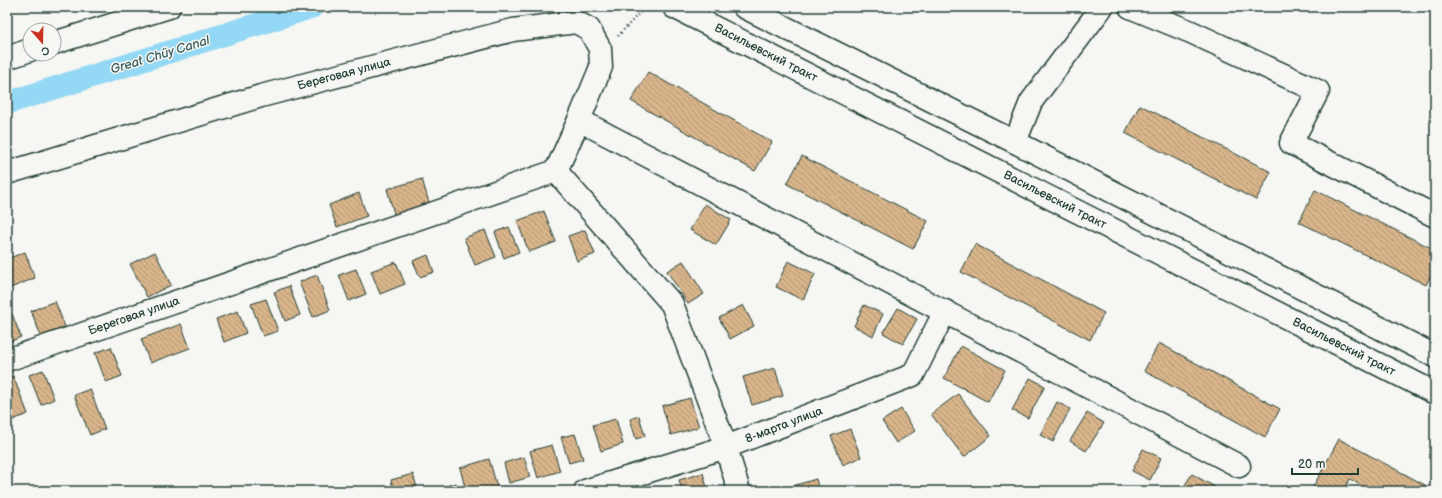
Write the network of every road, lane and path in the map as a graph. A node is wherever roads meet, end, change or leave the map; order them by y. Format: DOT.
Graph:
graph roads {
  1 [pos="169,7"];
  2 [pos="645,7"];
  3 [pos="674,7"];
  4 [pos="744,7"];
  5 [pos="1102,7"];
  6 [pos="1130,7"];
  7 [pos="619,35"];
  8 [pos="62,40"];
  9 [pos="22,53"];
  10 [pos="7,58"];
  11 [pos="579,120"];
  12 [pos="1015,142"];
  13 [pos="556,171"];
  14 [pos="7,172"];
  15 [pos="1435,216"];
  16 [pos="945,312"];
  17 [pos="1435,356"];
  18 [pos="7,360"];
  19 [pos="1435,393"];
  20 [pos="726,447"];
  21 [pos="1238,466"];
  22 [pos="585,491"];
  23 [pos="739,491"];
  1 -- 8 [label="street"];
  2 -- 7 [label="path"];
  3 -- 19 [label="street, Васильевский тракт"];
  4 -- 12 [label="street"];
  5 -- 12 [label="street"];
  6 -- 15 [label="street"];
  9 -- 10 [label="street"];
  11 -- 13 [label="street, Береговая улица"];
  11 -- 14 [label="street, Береговая улица"];
  11 -- 16 [label="street"];
  12 -- 17 [label="street"];
  13 -- 18 [label="street, Береговая улица"];
  13 -- 20 [label="street"];
  16 -- 20 [label="street, 8-марта улица"];
  16 -- 21 [label="street"];
  20 -- 22 [label="street, 8-марта улица"];
  20 -- 23 [label="street"];
}
